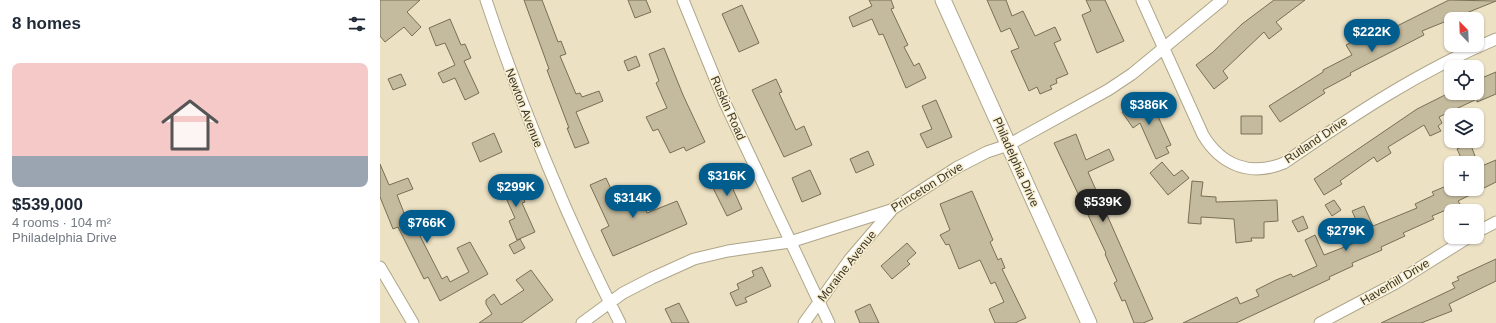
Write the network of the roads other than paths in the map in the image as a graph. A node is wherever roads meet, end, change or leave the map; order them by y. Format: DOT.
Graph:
graph roads {
  1 [pos="486,0"];
  2 [pos="683,0"];
  3 [pos="943,0"];
  4 [pos="1142,0"];
  5 [pos="1222,0"];
  6 [pos="1496,39"];
  7 [pos="1164,48"];
  8 [pos="1008,144"];
  9 [pos="891,210"];
  10 [pos="1496,222"];
  11 [pos="1484,228"];
  12 [pos="790,242"];
  13 [pos="1457,244"];
  14 [pos="380,266"];
  15 [pos="610,302"];
  16 [pos="818,302"];
  17 [pos="1335,320"];
  18 [pos="413,323"];
  19 [pos="582,323"];
  20 [pos="620,323"];
  21 [pos="804,323"];
  22 [pos="829,323"];
  23 [pos="1089,323"];
  24 [pos="1320,323"];
  1 -- 15 [label="street, Newton Avenue"];
  2 -- 12 [label="street, Ruskin Road"];
  3 -- 8 [label="main road, Philadelphia Drive"];
  4 -- 7 [label="street, Rutland Drive"];
  5 -- 7 [label="street, Princeton Drive"];
  6 -- 7 [label="street, Rutland Drive"];
  7 -- 8 [label="street, Princeton Drive"];
  8 -- 9 [label="street, Princeton Drive"];
  8 -- 23 [label="main road, Philadelphia Drive"];
  9 -- 12 [label="street, Princeton Drive"];
  9 -- 16 [label="street, Moraine Avenue"];
  10 -- 11 [label="street"];
  12 -- 15 [label="street, Princeton Drive"];
  12 -- 16 [label="street, Ruskin Road"];
  13 -- 17 [label="street, Haverhill Drive"];
  14 -- 18 [label="street"];
  15 -- 19 [label="street, Princeton Drive"];
  15 -- 20 [label="street, Newton Avenue"];
  16 -- 21 [label="street, Moraine Avenue"];
  16 -- 22 [label="street, Ruskin Road"];
  17 -- 24 [label="street, Haverhill Drive"];
}
